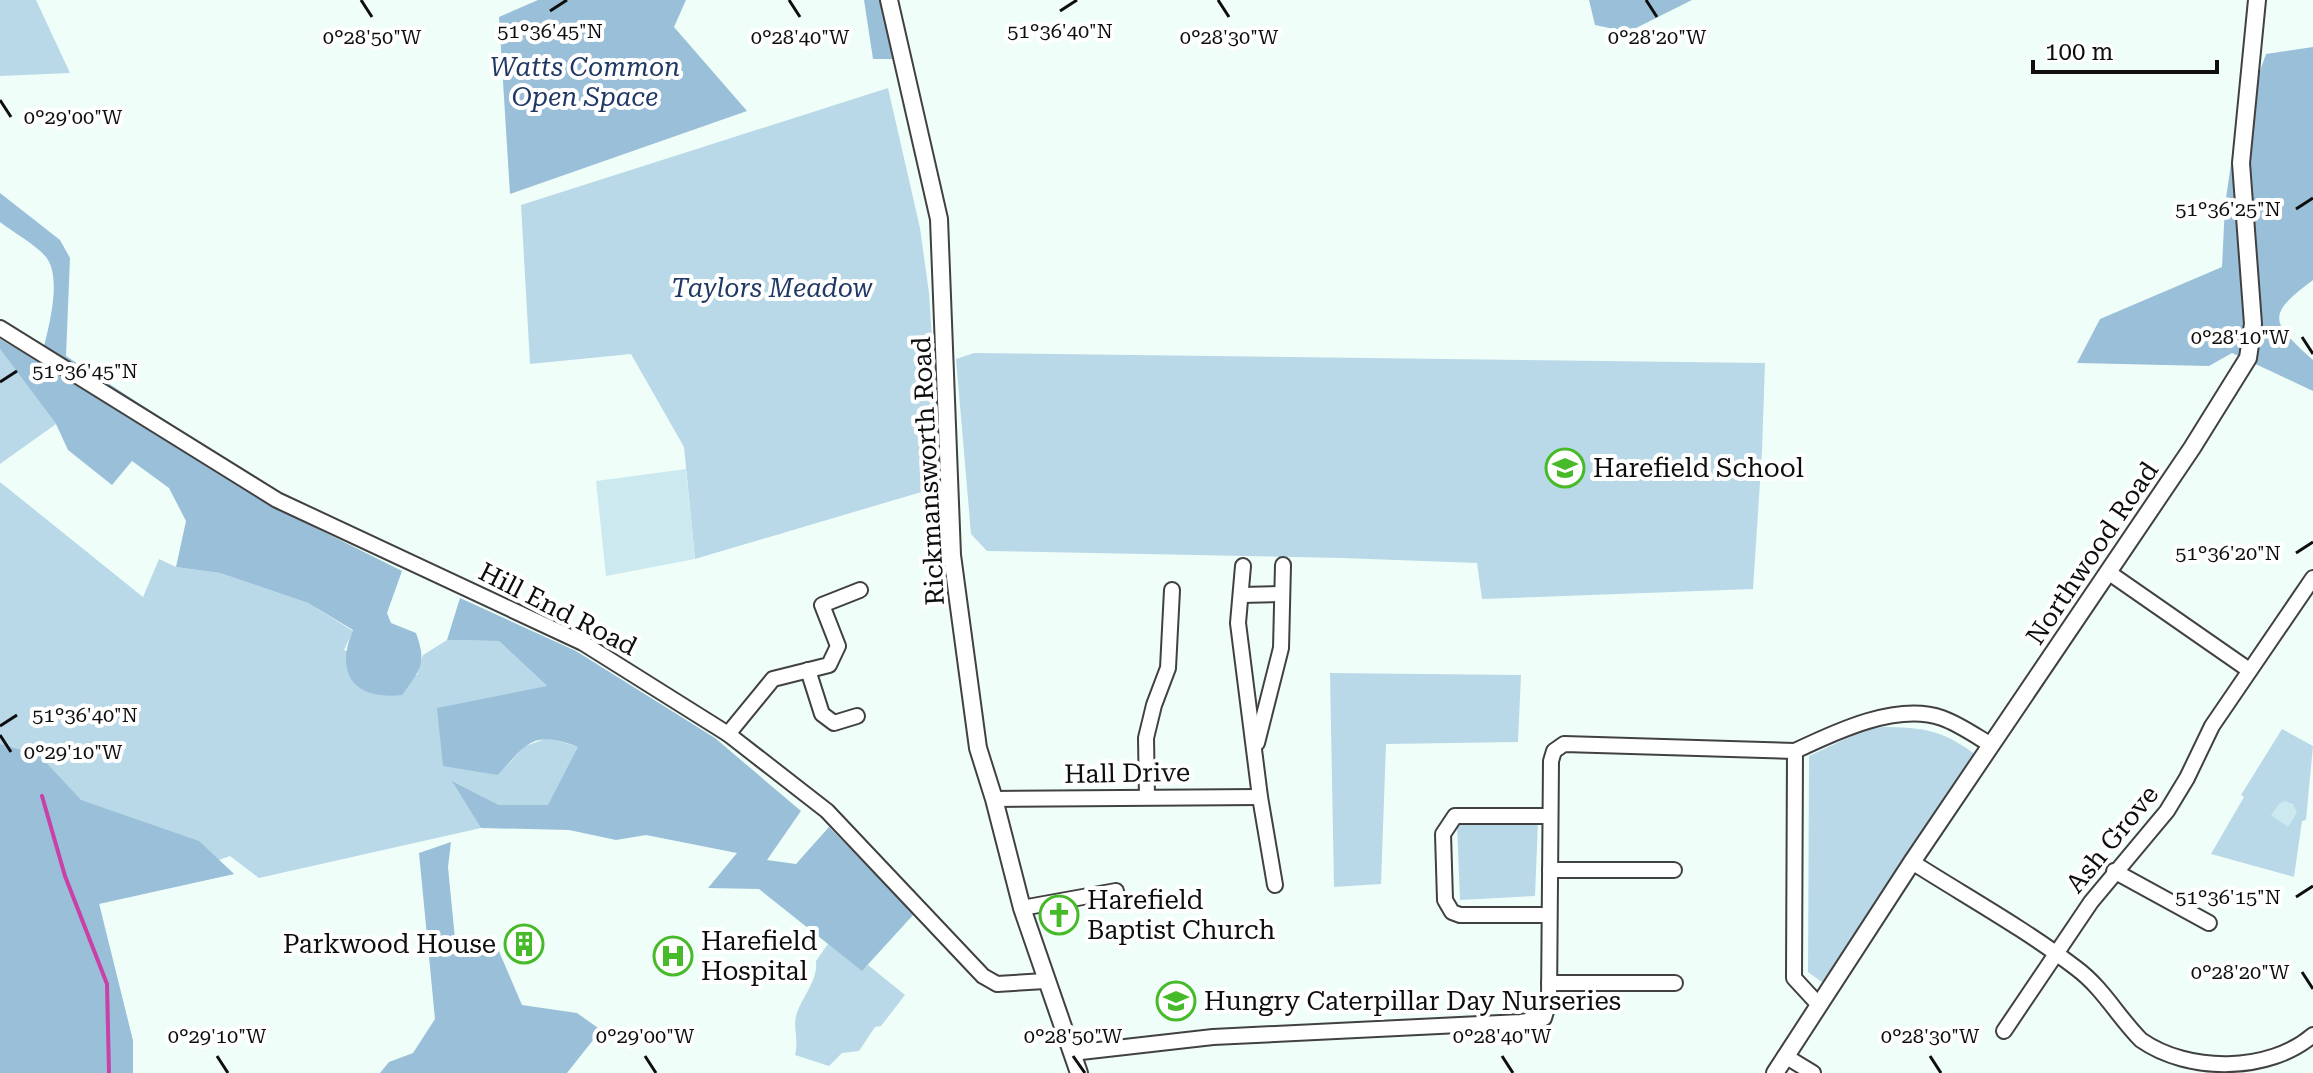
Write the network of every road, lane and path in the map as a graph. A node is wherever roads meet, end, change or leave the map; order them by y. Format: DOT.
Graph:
graph roads {
  1 [pos="889,0"];
  2 [pos="2257,0"];
  3 [pos="0,328"];
  4 [pos="1283,565"];
  5 [pos="1243,566"];
  6 [pos="2108,572"];
  7 [pos="2313,578"];
  8 [pos="860,590"];
  9 [pos="1172,590"];
  10 [pos="1282,594"];
  11 [pos="1241,595"];
  12 [pos="808,670"];
  13 [pos="2249,670"];
  14 [pos="857,716"];
  15 [pos="728,734"];
  16 [pos="1991,745"];
  17 [pos="1255,751"];
  18 [pos="1795,751"];
  19 [pos="1147,796"];
  20 [pos="1260,797"];
  21 [pos="994,799"];
  22 [pos="1550,816"];
  23 [pos="1912,862"];
  24 [pos="1550,870"];
  25 [pos="1674,870"];
  26 [pos="2114,871"];
  27 [pos="1275,885"];
  28 [pos="1116,891"];
  29 [pos="1022,908"];
  30 [pos="1549,915"];
  31 [pos="2209,923"];
  32 [pos="2056,953"];
  33 [pos="1045,981"];
  34 [pos="1549,983"];
  35 [pos="1675,983"];
  36 [pos="1818,1004"];
  37 [pos="2004,1031"];
  38 [pos="2312,1038"];
  39 [pos="1072,1053"];
  40 [pos="1785,1056"];
  41 [pos="1079,1073"];
  42 [pos="1775,1073"];
  43 [pos="1813,1073"];
  44 [pos="2220,1073"];
  1 -- 21 [label="street, Rickmansworth Road"];
  2 -- 6 [label="street, Northwood Road"];
  3 -- 15 [label="street, Hill End Road"];
  4 -- 10 [label="street"];
  5 -- 11 [label="street"];
  6 -- 13 [label="street"];
  6 -- 16 [label="street, Northwood Road"];
  7 -- 13 [label="street, Ash Grove"];
  8 -- 12 [label="street"];
  9 -- 19 [label="street"];
  10 -- 11 [label="street"];
  10 -- 17 [label="street"];
  11 -- 17 [label="street"];
  12 -- 14 [label="street"];
  12 -- 15 [label="street"];
  13 -- 26 [label="street, Ash Grove"];
  15 -- 33 [label="street, Hill End Road"];
  16 -- 18 [label="street"];
  16 -- 23 [label="street, Northwood Road"];
  17 -- 20 [label="street"];
  18 -- 22 [label="street"];
  18 -- 36 [label="street"];
  19 -- 20 [label="street, Hall Drive"];
  19 -- 21 [label="street, Hall Drive"];
  20 -- 27 [label="street"];
  21 -- 29 [label="street, Rickmansworth Road"];
  22 -- 24 [label="street"];
  22 -- 30 [label="street"];
  23 -- 32 [label="street"];
  23 -- 36 [label="street, Northwood Road"];
  24 -- 25 [label="street"];
  24 -- 30 [label="street"];
  26 -- 31 [label="street"];
  26 -- 32 [label="street, Ash Grove"];
  28 -- 29 [label="street"];
  29 -- 33 [label="street, Rickmansworth Road"];
  30 -- 34 [label="street"];
  32 -- 37 [label="street, Ash Grove"];
  32 -- 44 [label="street"];
  33 -- 39 [label="street, Rickmansworth Road"];
  34 -- 35 [label="street"];
  34 -- 39 [label="street"];
  36 -- 40 [label="street, Northwood Road"];
  38 -- 44 [label="street"];
  39 -- 41 [label="street, Rickmansworth Road"];
  40 -- 42 [label="street, Northwood Road"];
  40 -- 43 [label="street"];
}
